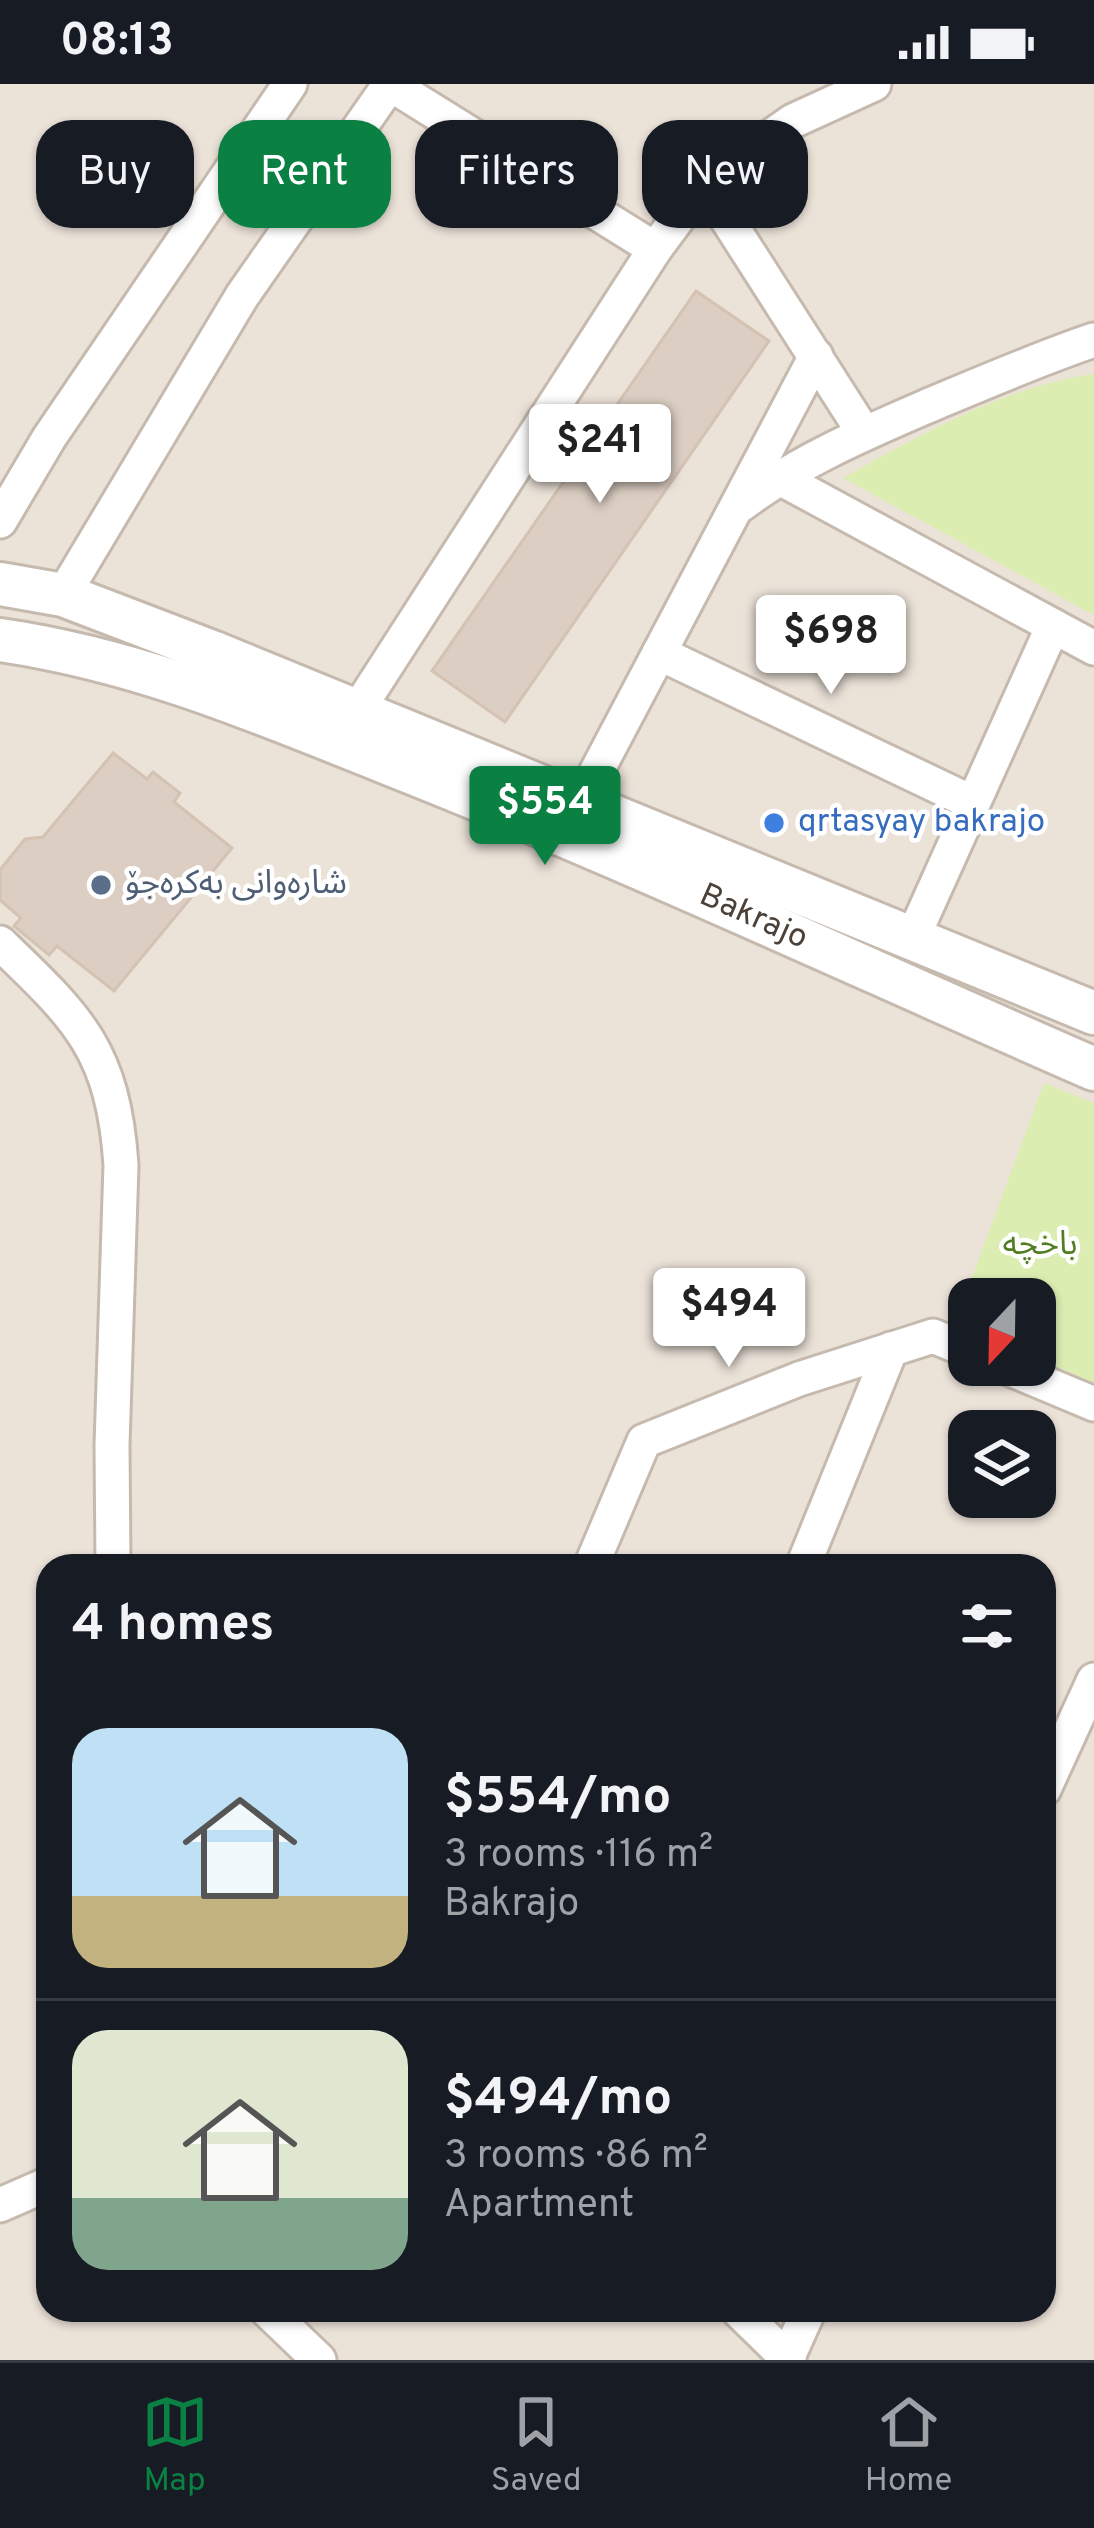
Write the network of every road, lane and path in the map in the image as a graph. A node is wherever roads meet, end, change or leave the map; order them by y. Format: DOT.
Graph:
graph roads {
  1 [pos="290,84"];
  2 [pos="874,84"];
  3 [pos="797,120"];
  4 [pos="671,228"];
  5 [pos="733,228"];
  6 [pos="655,249"];
  7 [pos="1094,340"];
  8 [pos="816,356"];
  9 [pos="864,434"];
  10 [pos="778,477"];
  11 [pos="736,508"];
  12 [pos="0,521"];
  13 [pos="0,584"];
  14 [pos="63,595"];
  15 [pos="1052,626"];
  16 [pos="0,640"];
  17 [pos="1094,647"];
  18 [pos="659,653"];
  19 [pos="357,712"];
  20 [pos="581,801"];
  21 [pos="973,803"];
  22 [pos="913,938"];
  23 [pos="0,944"];
  24 [pos="1094,1013"];
  25 [pos="1094,1069"];
  26 [pos="948,1342"];
  27 [pos="891,1349"];
  28 [pos="1051,1386"];
  29 [pos="1094,1404"];
  30 [pos="113,1554"];
  31 [pos="596,1554"];
  32 [pos="808,1554"];
  33 [pos="1094,1680"];
  34 [pos="1056,1763"];
  35 [pos="36,2189"];
  36 [pos="0,2205"];
  37 [pos="279,2322"];
  38 [pos="750,2322"];
  39 [pos="804,2322"];
  40 [pos="319,2360"];
  41 [pos="788,2360"];
  1 -- 12 [label="street"];
  2 -- 3 [label="street"];
  4 -- 6 [label="street"];
  5 -- 8 [label="street"];
  6 -- 14 [label="street"];
  6 -- 19 [label="street"];
  7 -- 9 [label="street"];
  8 -- 9 [label="street"];
  8 -- 11 [label="street"];
  9 -- 10 [label="street"];
  10 -- 11 [label="street"];
  10 -- 15 [label="street"];
  11 -- 18 [label="street"];
  13 -- 14 [label="street, Bakrajo"];
  14 -- 19 [label="street, Bakrajo"];
  15 -- 17 [label="street"];
  15 -- 21 [label="street"];
  16 -- 25 [label="street, Bakrajo"];
  18 -- 20 [label="street"];
  18 -- 21 [label="street"];
  19 -- 20 [label="street, Bakrajo"];
  20 -- 22 [label="street, Bakrajo"];
  21 -- 22 [label="street"];
  22 -- 24 [label="street, Bakrajo"];
  23 -- 30 [label="street"];
  26 -- 27 [label="street"];
  27 -- 31 [label="street"];
  27 -- 32 [label="street"];
  28 -- 29 [label="street"];
  33 -- 34 [label="street"];
  35 -- 36 [label="street"];
  37 -- 40 [label="street"];
  38 -- 41 [label="street"];
  39 -- 41 [label="street"];
}
